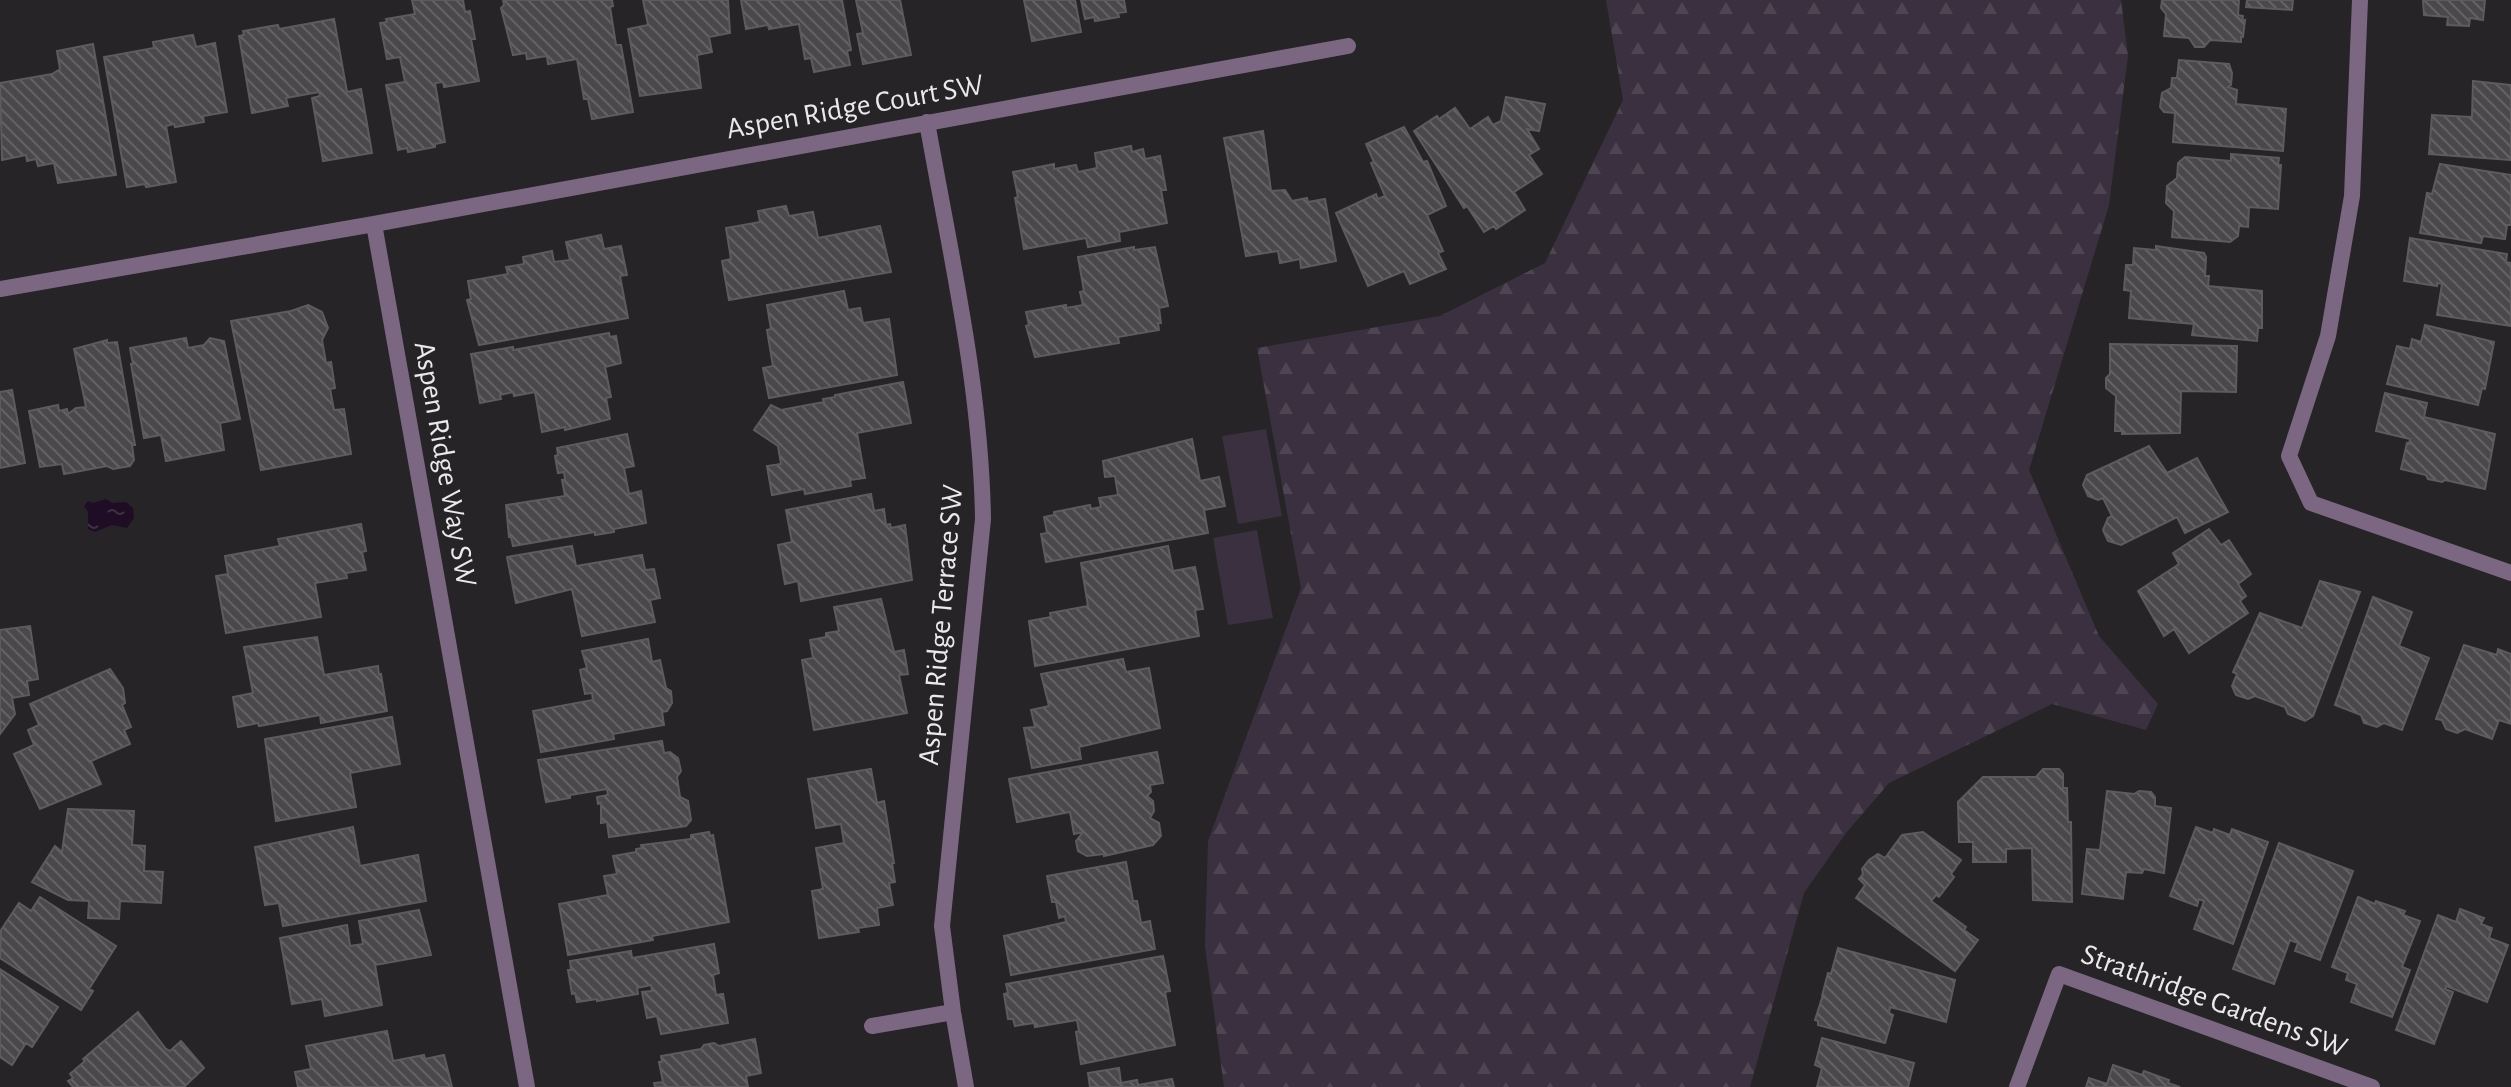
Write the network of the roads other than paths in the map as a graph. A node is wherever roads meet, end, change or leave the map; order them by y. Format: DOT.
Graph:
graph roads {
  1 [pos="2360,0"];
  2 [pos="1348,46"];
  3 [pos="927,122"];
  4 [pos="374,224"];
  5 [pos="0,289"];
  6 [pos="2511,573"];
  7 [pos="953,1012"];
  8 [pos="872,1026"];
  9 [pos="527,1087"];
  10 [pos="966,1087"];
  11 [pos="2017,1087"];
  12 [pos="2372,1087"];
  1 -- 6 [label="street"];
  2 -- 3 [label="street, Aspen Ridge Court SW"];
  3 -- 4 [label="street, Aspen Ridge Court SW"];
  3 -- 7 [label="street, Aspen Ridge Terrace SW"];
  4 -- 5 [label="street"];
  4 -- 9 [label="street, Aspen Ridge Way SW"];
  7 -- 8 [label="street"];
  7 -- 10 [label="street, Aspen Ridge Terrace SW"];
  11 -- 12 [label="street, Strathridge Gardens SW"];
}
